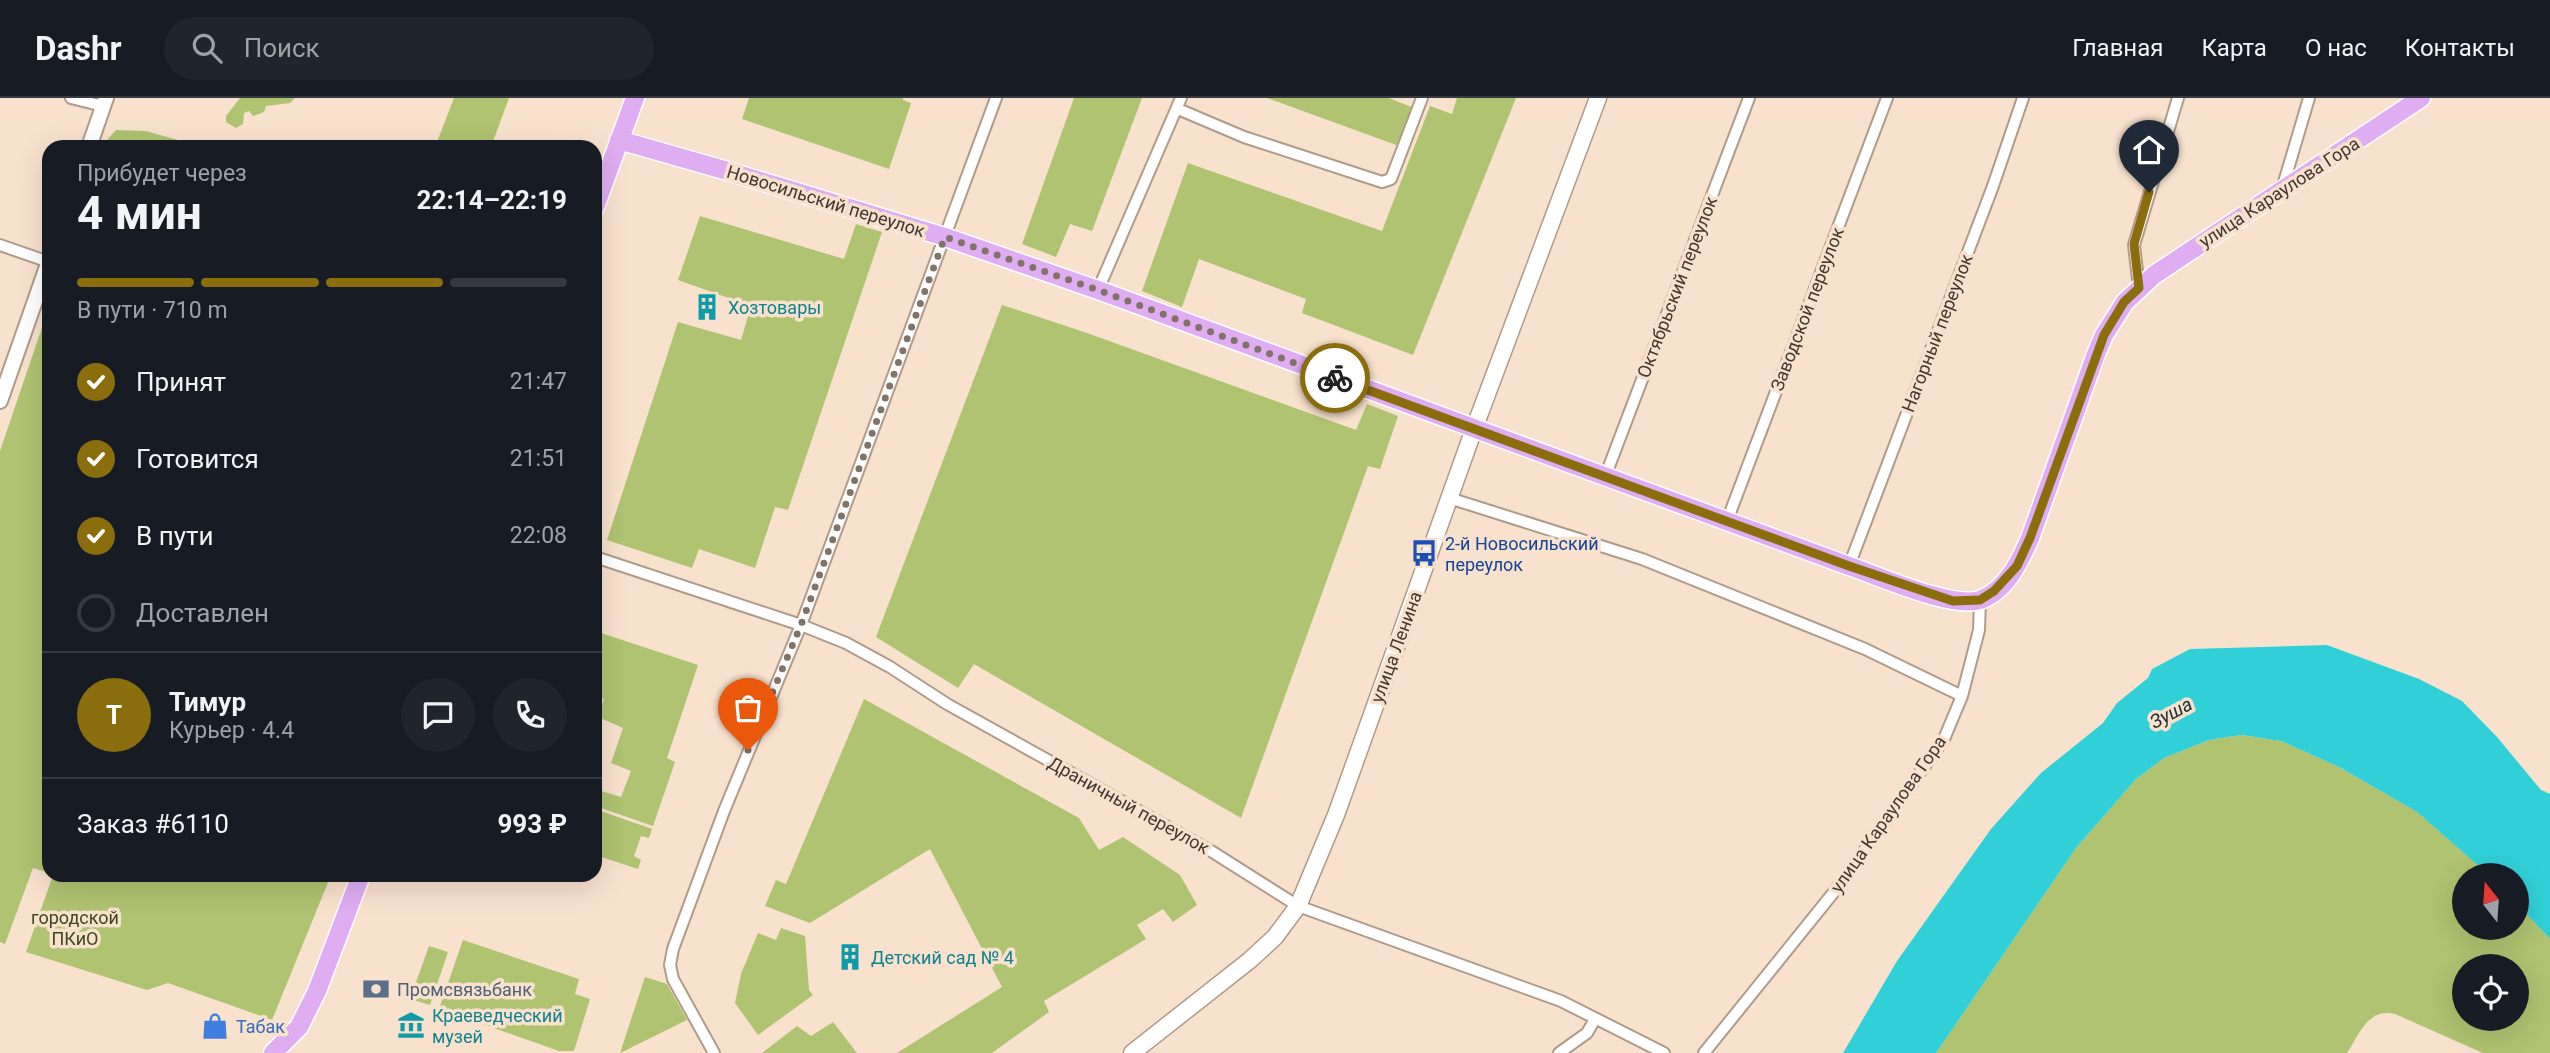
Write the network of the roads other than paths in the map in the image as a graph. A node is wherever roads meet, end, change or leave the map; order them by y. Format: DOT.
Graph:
graph roads {
  1 [pos="71,98"];
  2 [pos="635,98"];
  3 [pos="996,98"];
  4 [pos="1422,98"];
  5 [pos="1598,98"];
  6 [pos="1749,98"];
  7 [pos="1887,98"];
  8 [pos="2023,98"];
  9 [pos="2178,98"];
  10 [pos="2309,98"];
  11 [pos="2421,98"];
  12 [pos="105,102"];
  13 [pos="1180,104"];
  14 [pos="91,140"];
  15 [pos="619,140"];
  16 [pos="602,187"];
  17 [pos="2281,192"];
  18 [pos="945,237"];
  19 [pos="0,245"];
  20 [pos="42,260"];
  21 [pos="42,282"];
  22 [pos="2139,288"];
  23 [pos="1098,290"];
  24 [pos="0,401"];
  25 [pos="1474,429"];
  26 [pos="1605,477"];
  27 [pos="1449,498"];
  28 [pos="1727,521"];
  29 [pos="602,559"];
  30 [pos="1849,566"];
  31 [pos="1980,600"];
  32 [pos="801,625"];
  33 [pos="1962,696"];
  34 [pos="358,882"];
  35 [pos="1298,906"];
  36 [pos="1595,1019"];
  37 [pos="279,1050"];
  38 [pos="714,1053"];
  39 [pos="1132,1053"];
  40 [pos="1559,1053"];
  41 [pos="1664,1053"];
  42 [pos="1704,1053"];
  1 -- 12 [label="street"];
  2 -- 15 [label="main road"];
  3 -- 18 [label="street"];
  4 -- 13 [label="street"];
  5 -- 25 [label="main road, улица Ленина"];
  6 -- 26 [label="street, Октябрьский переулок"];
  7 -- 28 [label="street, Заводской переулок"];
  8 -- 30 [label="street, Нагорный переулок"];
  9 -- 22 [label="street"];
  10 -- 17 [label="street"];
  11 -- 17 [label="main road, улица Караулова Гора"];
  12 -- 14 [label="street"];
  13 -- 23 [label="street"];
  15 -- 16 [label="main road"];
  15 -- 18 [label="main road, Новосильский переулок"];
  17 -- 22 [label="main road, улица Караулова Гора"];
  18 -- 23 [label="main road, Новосильский переулок"];
  18 -- 32 [label="street"];
  19 -- 20 [label="street"];
  21 -- 24 [label="street"];
  22 -- 31 [label="main road, улица Караулова Гора"];
  23 -- 25 [label="main road, Новосильский переулок"];
  25 -- 26 [label="main road, Новосильский переулок"];
  25 -- 27 [label="main road, улица Ленина"];
  26 -- 28 [label="main road, Новосильский переулок"];
  27 -- 33 [label="street"];
  27 -- 35 [label="main road, улица Ленина"];
  28 -- 30 [label="main road, Новосильский переулок"];
  29 -- 32 [label="street, Драничный переулок"];
  30 -- 31 [label="main road, Новосильский переулок"];
  31 -- 33 [label="street, улица Караулова Гора"];
  32 -- 35 [label="street, Драничный переулок"];
  32 -- 38 [label="street"];
  33 -- 42 [label="street, улица Караулова Гора"];
  34 -- 37 [label="main road"];
  35 -- 36 [label="street, Драничный переулок"];
  35 -- 39 [label="main road, улица Ленина"];
  36 -- 40 [label="street"];
  36 -- 41 [label="street, Драничный переулок"];
}
